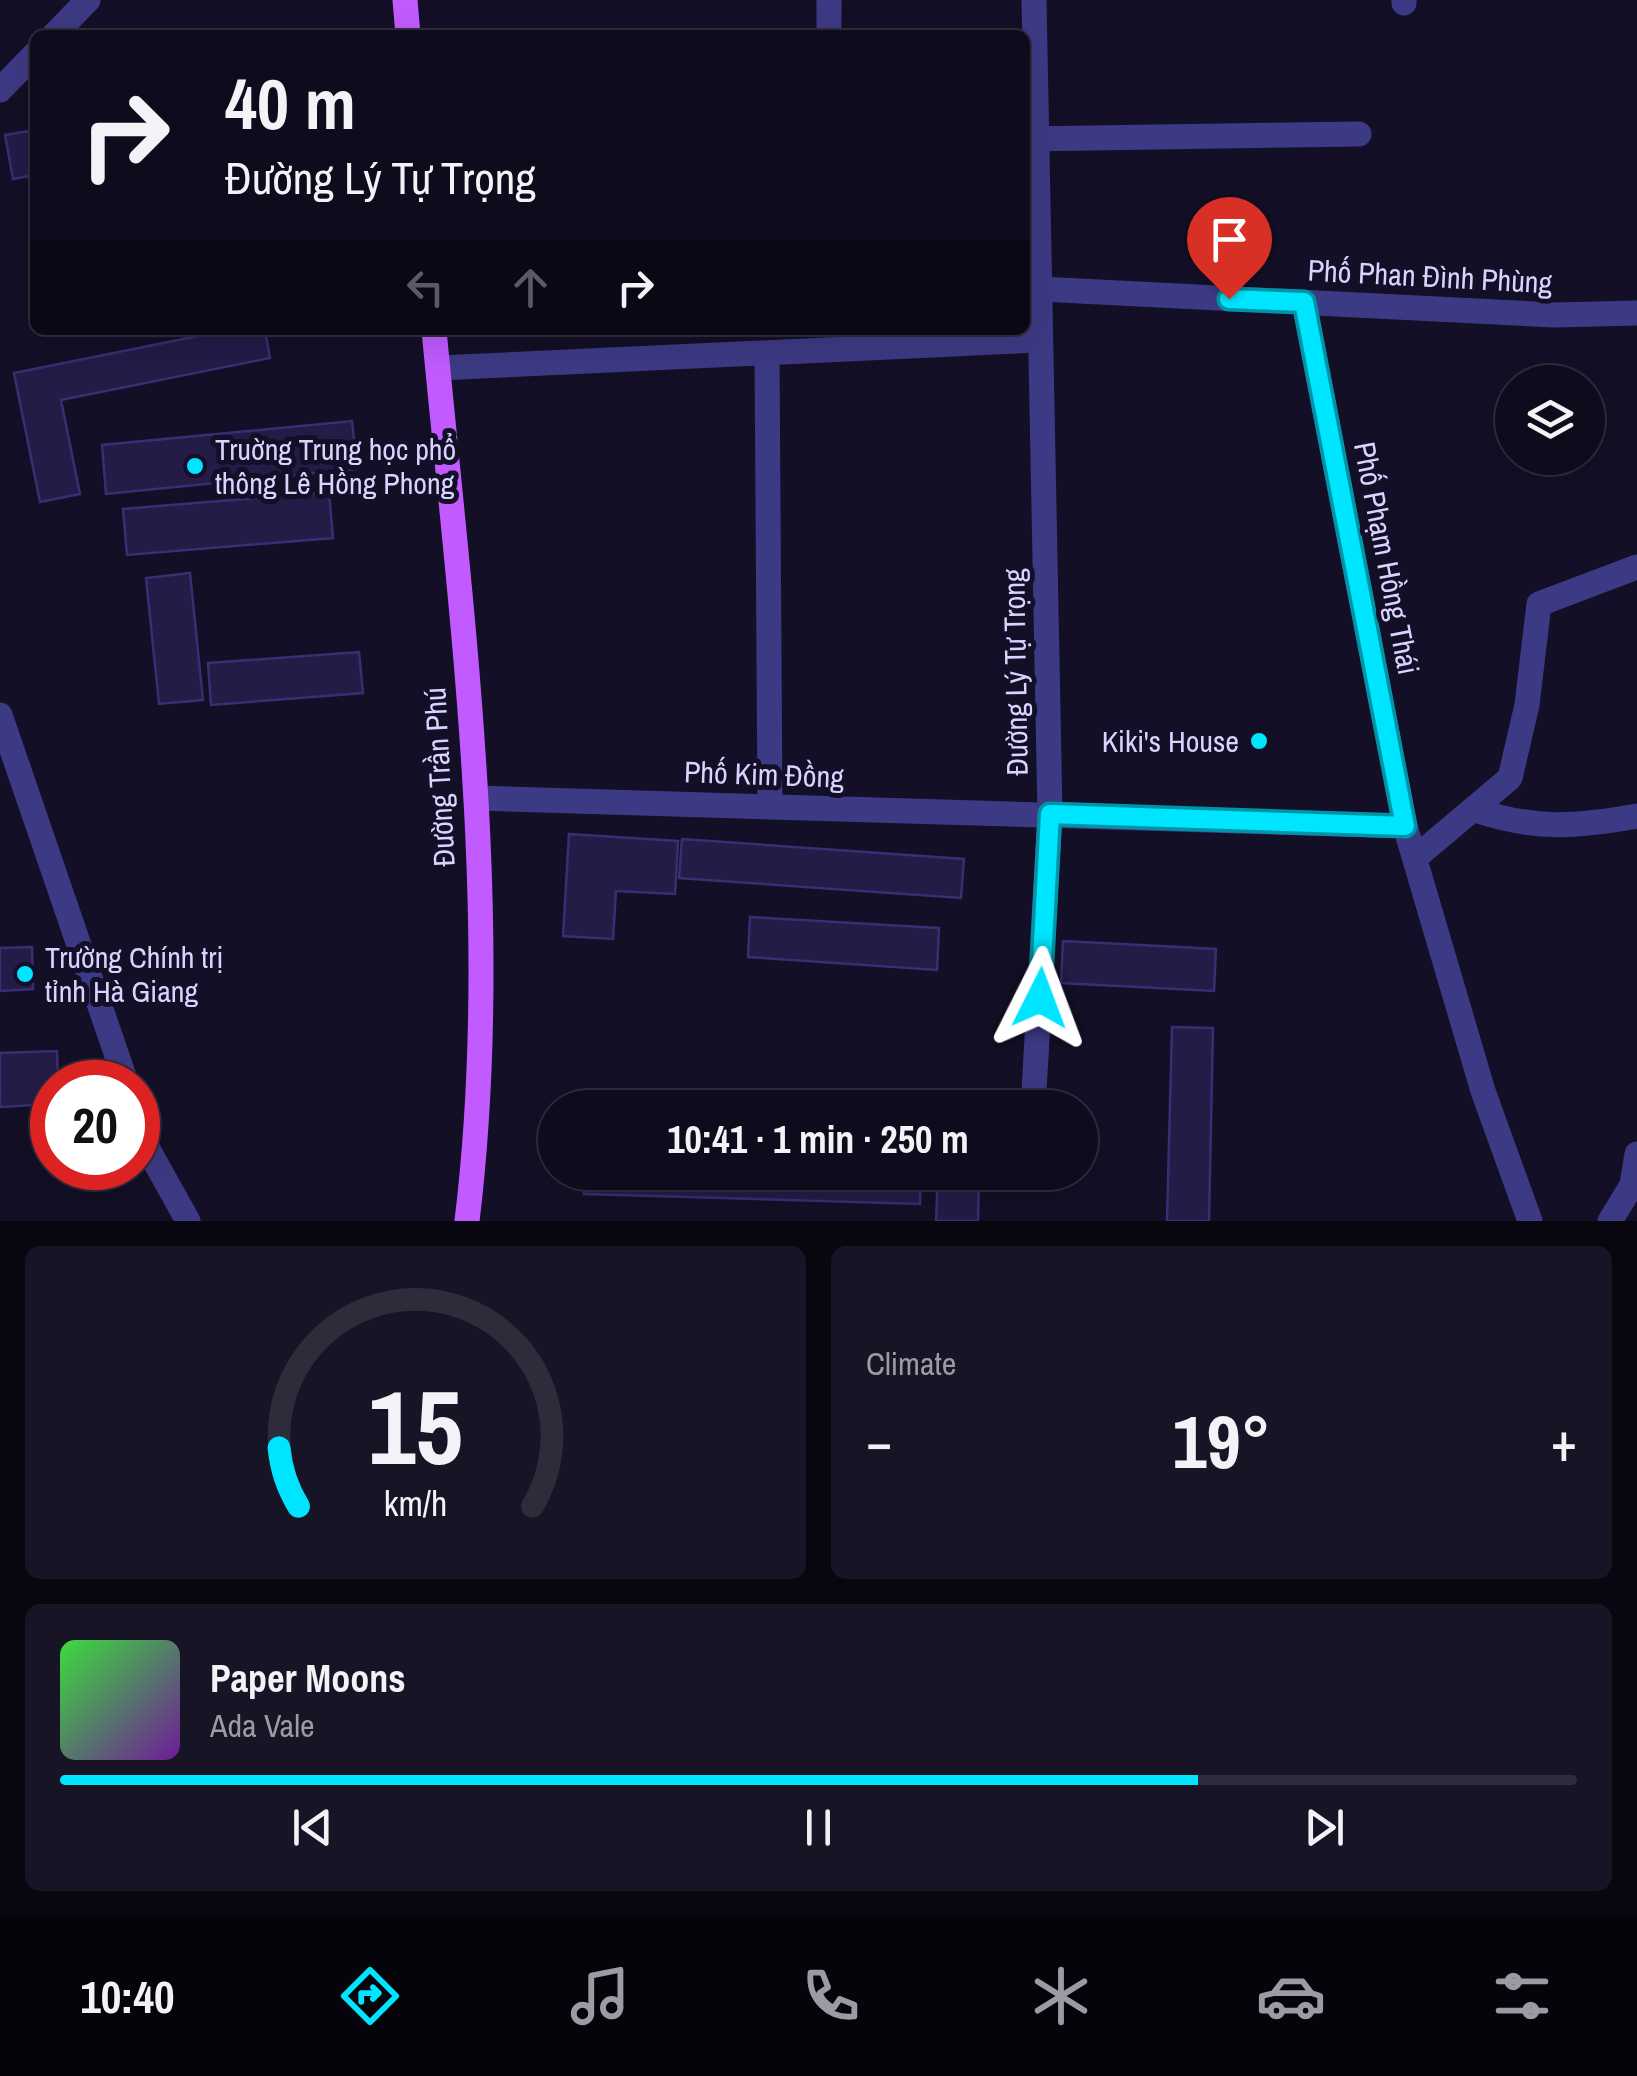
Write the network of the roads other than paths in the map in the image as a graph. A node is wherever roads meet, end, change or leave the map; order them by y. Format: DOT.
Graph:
graph roads {
  1 [pos="88,0"];
  2 [pos="405,0"];
  3 [pos="829,0"];
  4 [pos="1034,0"];
  5 [pos="59,30"];
  6 [pos="408,30"];
  7 [pos="829,30"];
  8 [pos="30,59"];
  9 [pos="0,90"];
  10 [pos="1360,134"];
  11 [pos="1031,139"];
  12 [pos="1040,289"];
  13 [pos="1304,302"];
  14 [pos="1637,314"];
  15 [pos="435,335"];
  16 [pos="1039,340"];
  17 [pos="767,352"];
  18 [pos="438,368"];
  19 [pos="1637,567"];
  20 [pos="0,714"];
  21 [pos="476,798"];
  22 [pos="770,806"];
  23 [pos="1475,810"];
  24 [pos="1050,814"];
  25 [pos="1637,816"];
  26 [pos="1405,826"];
  27 [pos="1415,858"];
  28 [pos="118,1060"];
  29 [pos="1034,1090"];
  30 [pos="1637,1154"];
  31 [pos="160,1172"];
  32 [pos="188,1221"];
  33 [pos="467,1221"];
  34 [pos="1530,1221"];
  35 [pos="1610,1221"];
  1 -- 5 [label="street"];
  2 -- 6 [label="main road"];
  3 -- 7 [label="street"];
  4 -- 11 [label="street, Đường Lý Tự Trọng"];
  8 -- 9 [label="street"];
  10 -- 11 [label="street"];
  11 -- 12 [label="street, Đường Lý Tự Trọng"];
  12 -- 13 [label="street, Phố Phan Đình Phùng"];
  12 -- 16 [label="street, Đường Lý Tự Trọng"];
  13 -- 14 [label="street, Phố Phan Đình Phùng"];
  13 -- 26 [label="street, Phố Phạm Hồng Thái"];
  15 -- 18 [label="main road, Đường Trần Phú"];
  16 -- 17 [label="street"];
  16 -- 24 [label="street, Đường Lý Tự Trọng"];
  17 -- 18 [label="street"];
  17 -- 22 [label="street"];
  18 -- 21 [label="main road, Đường Trần Phú"];
  19 -- 23 [label="street"];
  20 -- 28 [label="street"];
  21 -- 22 [label="street, Phố Kim Đồng"];
  21 -- 33 [label="main road, Đường Trần Phú"];
  22 -- 24 [label="street, Phố Kim Đồng"];
  23 -- 25 [label="street"];
  23 -- 27 [label="street"];
  24 -- 26 [label="street, Đường Lý Tự Trọng"];
  24 -- 29 [label="street"];
  26 -- 27 [label="street"];
  27 -- 34 [label="street"];
  30 -- 35 [label="street"];
  31 -- 32 [label="street"];
}
